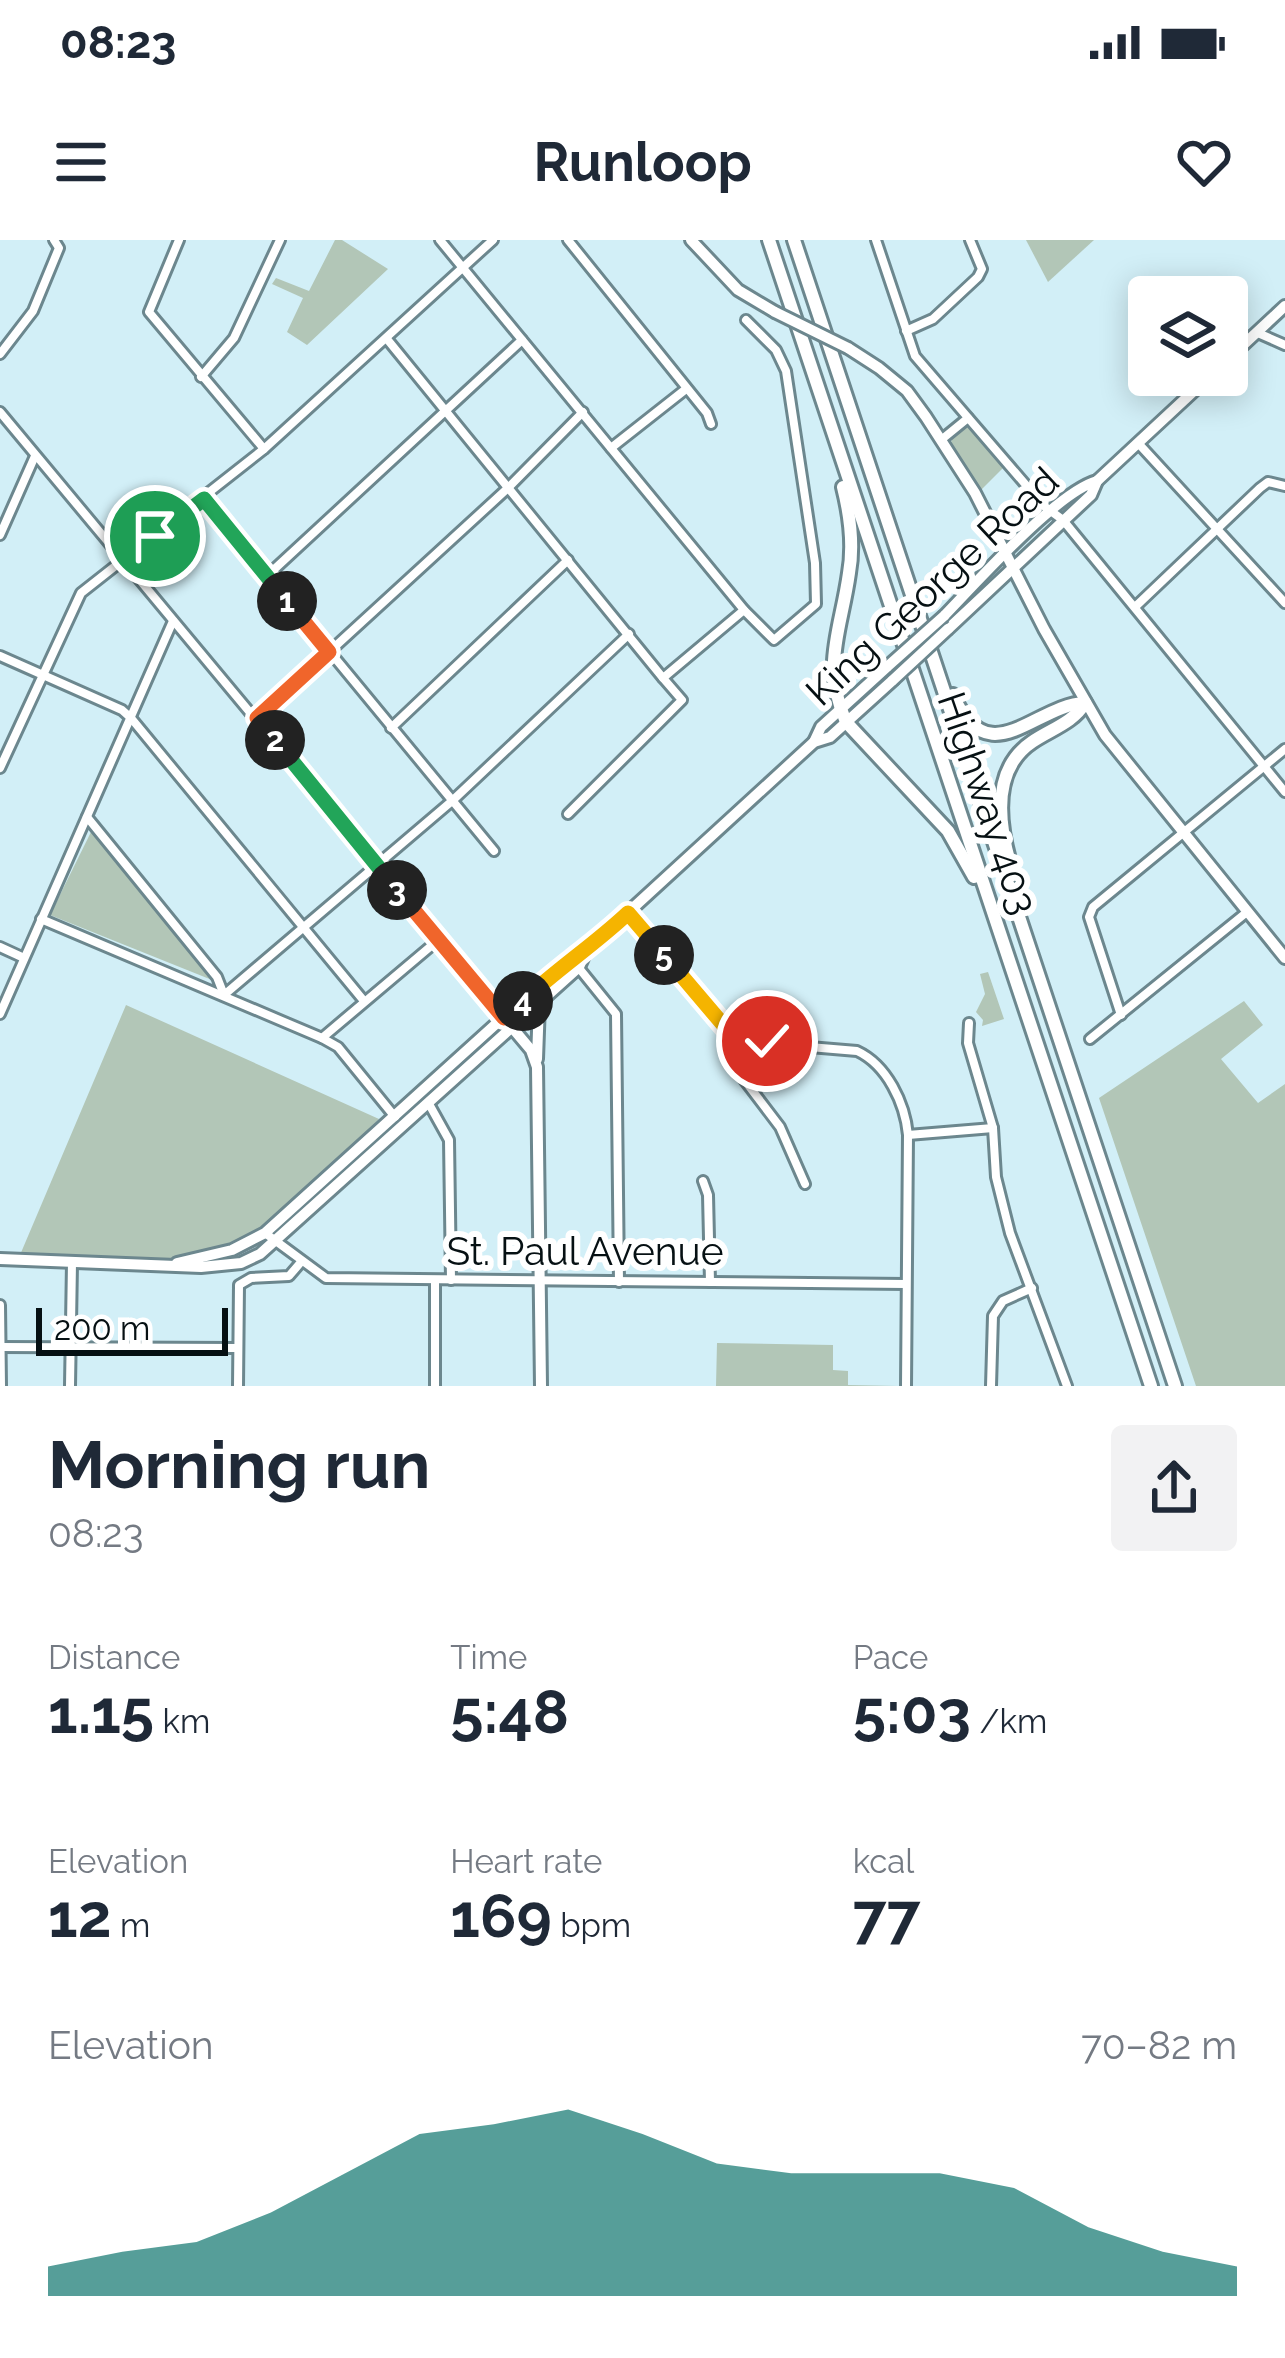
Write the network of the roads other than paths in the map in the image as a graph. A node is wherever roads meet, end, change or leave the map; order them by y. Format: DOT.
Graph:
graph roads {
  1 [pos="54,240"];
  2 [pos="179,240"];
  3 [pos="280,240"];
  4 [pos="440,240"];
  5 [pos="493,240"];
  6 [pos="568,240"];
  7 [pos="691,240"];
  8 [pos="769,240"];
  9 [pos="794,240"];
  10 [pos="876,240"];
  11 [pos="970,240"];
  12 [pos="462,268"];
  13 [pos="1285,306"];
  14 [pos="746,320"];
  15 [pos="906,331"];
  16 [pos="1256,332"];
  17 [pos="387,338"];
  18 [pos="522,340"];
  19 [pos="1248,340"];
  20 [pos="1285,345"];
  21 [pos="0,354"];
  22 [pos="201,376"];
  23 [pos="686,389"];
  24 [pos="1188,396"];
  25 [pos="0,412"];
  26 [pos="447,412"];
  27 [pos="583,412"];
  28 [pos="968,418"];
  29 [pos="711,424"];
  30 [pos="832,430"];
  31 [pos="941,440"];
  32 [pos="1138,443"];
  33 [pos="264,448"];
  34 [pos="611,448"];
  35 [pos="35,456"];
  36 [pos="1097,481"];
  37 [pos="1285,486"];
  38 [pos="508,488"];
  39 [pos="204,499"];
  40 [pos="1049,508"];
  41 [pos="1064,520"];
  42 [pos="1219,529"];
  43 [pos="0,535"];
  44 [pos="1006,554"];
  45 [pos="124,560"];
  46 [pos="568,560"];
  47 [pos="1013,568"];
  48 [pos="267,576"];
  49 [pos="1285,603"];
  50 [pos="1136,607"];
  51 [pos="744,610"];
  52 [pos="173,621"];
  53 [pos="946,622"];
  54 [pos="629,634"];
  55 [pos="931,651"];
  56 [pos="329,652"];
  57 [pos="0,656"];
  58 [pos="41,674"];
  59 [pos="663,678"];
  60 [pos="1085,703"];
  61 [pos="843,715"];
  62 [pos="131,718"];
  63 [pos="257,718"];
  64 [pos="392,728"];
  65 [pos="1285,749"];
  66 [pos="1263,766"];
  67 [pos="0,768"];
  68 [pos="1285,792"];
  69 [pos="452,801"];
  70 [pos="568,814"];
  71 [pos="87,818"];
  72 [pos="1183,832"];
  73 [pos="494,851"];
  74 [pos="377,866"];
  75 [pos="1247,912"];
  76 [pos="628,913"];
  77 [pos="41,919"];
  78 [pos="303,929"];
  79 [pos="437,940"];
  80 [pos="0,947"];
  81 [pos="1006,949"];
  82 [pos="24,958"];
  83 [pos="1285,958"];
  84 [pos="574,962"];
  85 [pos="1037,969"];
  86 [pos="224,995"];
  87 [pos="364,1001"];
  88 [pos="539,1003"];
  89 [pos="0,1014"];
  90 [pos="1120,1015"];
  91 [pos="508,1023"];
  92 [pos="969,1023"];
  93 [pos="322,1038"];
  94 [pos="1090,1040"];
  95 [pos="737,1041"];
  96 [pos="537,1066"];
  97 [pos="429,1104"];
  98 [pos="395,1117"];
  99 [pos="403,1128"];
  100 [pos="993,1128"];
  101 [pos="908,1135"];
  102 [pos="703,1181"];
  103 [pos="805,1184"];
  104 [pos="270,1238"];
  105 [pos="0,1259"];
  106 [pos="72,1261"];
  107 [pos="301,1262"];
  108 [pos="435,1280"];
  109 [pos="451,1280"];
  110 [pos="539,1281"];
  111 [pos="619,1282"];
  112 [pos="710,1282"];
  113 [pos="907,1284"];
  114 [pos="1032,1288"];
  115 [pos="0,1305"];
  116 [pos="70,1346"];
  117 [pos="2,1347"];
  118 [pos="237,1348"];
  119 [pos="1,1386"];
  120 [pos="70,1386"];
  121 [pos="238,1386"];
  122 [pos="435,1386"];
  123 [pos="541,1386"];
  124 [pos="906,1386"];
  125 [pos="992,1386"];
  126 [pos="1067,1386"];
  127 [pos="1151,1386"];
  128 [pos="1175,1386"];
  1 -- 21 [label="street"];
  2 -- 22 [label="street"];
  3 -- 22 [label="street"];
  4 -- 12 [label="street"];
  5 -- 12 [label="street"];
  6 -- 23 [label="street"];
  7 -- 31 [label="main road, bridge"];
  8 -- 30 [label="highway, Highway 403"];
  9 -- 55 [label="highway, Highway 403"];
  10 -- 15 [label="street"];
  11 -- 15 [label="street"];
  12 -- 17 [label="street"];
  12 -- 18 [label="street"];
  13 -- 16 [label="main road"];
  14 -- 51 [label="street"];
  15 -- 28 [label="street"];
  16 -- 19 [label="main road"];
  16 -- 20 [label="street"];
  17 -- 26 [label="street"];
  17 -- 33 [label="street"];
  18 -- 26 [label="street"];
  18 -- 27 [label="street"];
  22 -- 33 [label="street"];
  23 -- 29 [label="street"];
  23 -- 34 [label="street"];
  24 -- 32 [label="main road, King George Road"];
  25 -- 35 [label="street"];
  26 -- 38 [label="street"];
  26 -- 48 [label="street"];
  27 -- 34 [label="street"];
  27 -- 38 [label="street"];
  28 -- 31 [label="street"];
  28 -- 40 [label="street"];
  30 -- 61 [label="highway"];
  30 -- 81 [label="highway, Highway 403"];
  31 -- 44 [label="main road"];
  32 -- 36 [label="main road, King George Road"];
  32 -- 42 [label="street"];
  33 -- 39 [label="street"];
  34 -- 51 [label="street"];
  35 -- 43 [label="street"];
  35 -- 45 [label="street"];
  36 -- 40 [label="main road, King George Road"];
  36 -- 41 [label="main road, King George Road"];
  37 -- 42 [label="street"];
  38 -- 46 [label="street"];
  38 -- 56 [label="street"];
  39 -- 45 [label="street"];
  39 -- 48 [label="street"];
  40 -- 41 [label="street"];
  40 -- 44 [label="main road, King George Road"];
  41 -- 47 [label="main road, King George Road"];
  41 -- 50 [label="street"];
  42 -- 49 [label="street"];
  42 -- 50 [label="street"];
  44 -- 47 [label="main road"];
  44 -- 53 [label="main road, King George Road"];
  45 -- 52 [label="street"];
  45 -- 58 [label="street"];
  46 -- 54 [label="street"];
  46 -- 64 [label="street"];
  47 -- 53 [label="main road, King George Road"];
  47 -- 60 [label="main road"];
  48 -- 56 [label="street"];
  50 -- 66 [label="street"];
  51 -- 59 [label="street"];
  52 -- 62 [label="street"];
  52 -- 63 [label="street"];
  53 -- 61 [label="main road, King George Road, bridge"];
  53 -- 61 [label="main road, King George Road, bridge"];
  54 -- 59 [label="street"];
  54 -- 69 [label="street"];
  55 -- 60 [label="highway"];
  55 -- 85 [label="highway, Highway 403"];
  56 -- 63 [label="street"];
  56 -- 64 [label="street"];
  57 -- 58 [label="street"];
  58 -- 62 [label="street"];
  58 -- 67 [label="street"];
  59 -- 70 [label="street"];
  60 -- 72 [label="main road"];
  60 -- 85 [label="highway"];
  61 -- 76 [label="main road, King George Road"];
  61 -- 81 [label="highway"];
  62 -- 71 [label="street"];
  62 -- 78 [label="street"];
  63 -- 74 [label="street"];
  64 -- 69 [label="street"];
  65 -- 66 [label="street"];
  66 -- 68 [label="street"];
  66 -- 72 [label="street"];
  69 -- 73 [label="street"];
  69 -- 74 [label="street"];
  71 -- 77 [label="street"];
  71 -- 86 [label="street"];
  72 -- 75 [label="main road"];
  72 -- 90 [label="street"];
  74 -- 78 [label="street"];
  74 -- 79 [label="street"];
  75 -- 83 [label="main road"];
  75 -- 90 [label="street"];
  76 -- 84 [label="main road, King George Road"];
  76 -- 95 [label="street"];
  77 -- 82 [label="street"];
  77 -- 86 [label="street"];
  78 -- 86 [label="street"];
  78 -- 87 [label="street"];
  79 -- 87 [label="street"];
  79 -- 91 [label="street"];
  80 -- 82 [label="street"];
  81 -- 127 [label="highway, Highway 403"];
  82 -- 89 [label="street"];
  84 -- 88 [label="main road, King George Road"];
  84 -- 91 [label="main road, King George Road"];
  84 -- 111 [label="street"];
  85 -- 128 [label="highway, Highway 403"];
  86 -- 93 [label="street"];
  87 -- 93 [label="street"];
  88 -- 91 [label="main road, King George Road"];
  88 -- 96 [label="main road"];
  90 -- 94 [label="street"];
  91 -- 96 [label="main road"];
  91 -- 97 [label="main road, King George Road"];
  91 -- 98 [label="main road, King George Road"];
  92 -- 100 [label="street"];
  93 -- 98 [label="street"];
  95 -- 101 [label="street"];
  95 -- 103 [label="street"];
  96 -- 110 [label="main road"];
  97 -- 99 [label="main road, King George Road"];
  97 -- 109 [label="street"];
  98 -- 99 [label="street"];
  98 -- 104 [label="main road, King George Road"];
  99 -- 104 [label="main road, King George Road"];
  100 -- 101 [label="street"];
  100 -- 114 [label="street"];
  101 -- 113 [label="street"];
  102 -- 112 [label="street"];
  104 -- 106 [label="main road"];
  104 -- 107 [label="street, St. Paul Avenue"];
  105 -- 106 [label="main road"];
  106 -- 116 [label="street"];
  107 -- 108 [label="street, St. Paul Avenue"];
  107 -- 118 [label="street"];
  108 -- 109 [label="street, St. Paul Avenue"];
  108 -- 122 [label="street"];
  109 -- 110 [label="street, St. Paul Avenue"];
  110 -- 111 [label="street, St. Paul Avenue"];
  110 -- 123 [label="main road"];
  111 -- 112 [label="street, St. Paul Avenue"];
  112 -- 113 [label="street, St. Paul Avenue"];
  113 -- 124 [label="street"];
  114 -- 125 [label="street"];
  114 -- 126 [label="street"];
  115 -- 117 [label="street"];
  116 -- 117 [label="street"];
  116 -- 118 [label="street"];
  116 -- 120 [label="street"];
  117 -- 119 [label="street"];
  118 -- 121 [label="street"];
}
